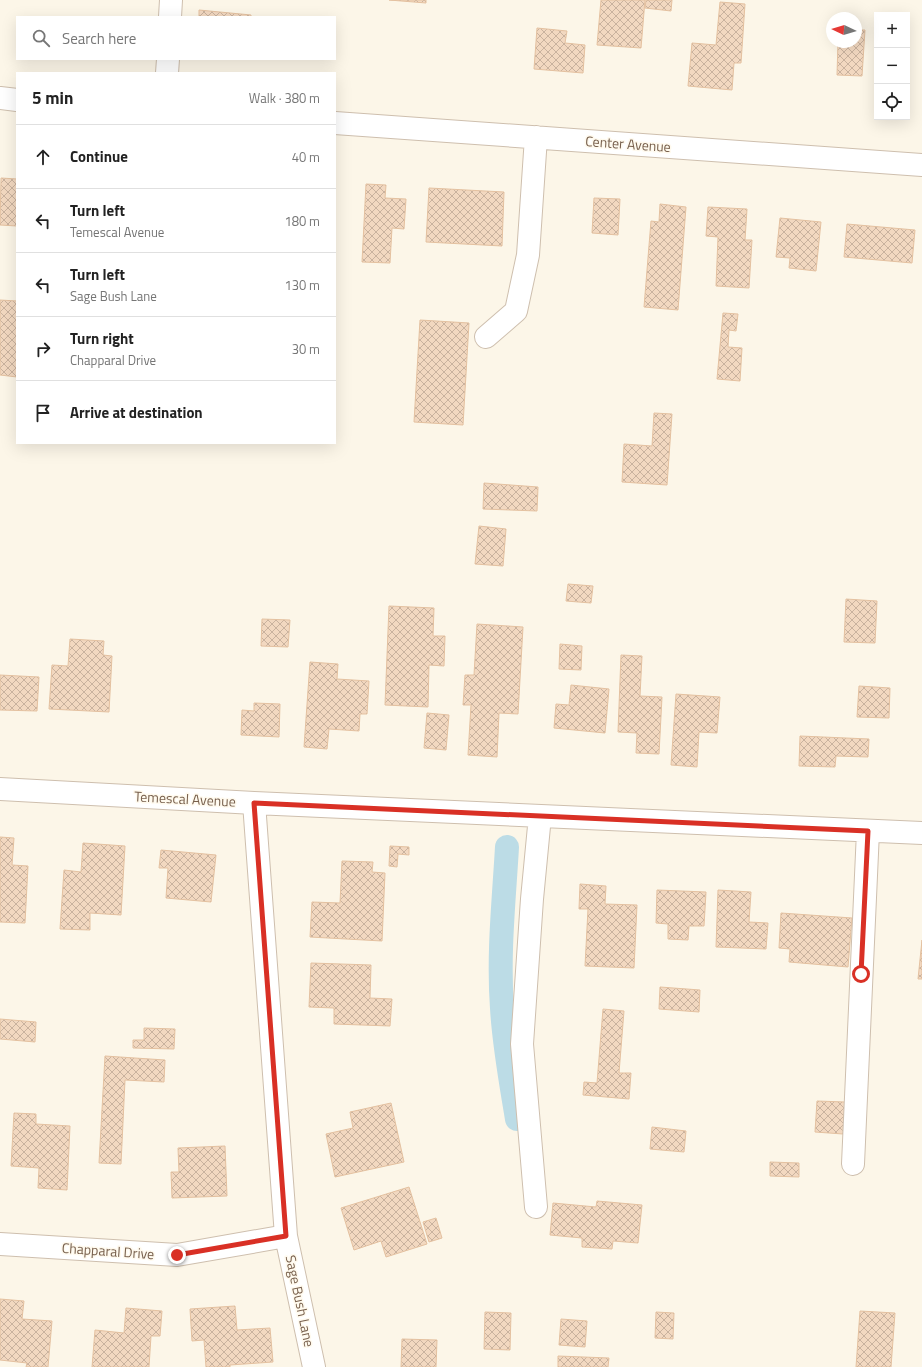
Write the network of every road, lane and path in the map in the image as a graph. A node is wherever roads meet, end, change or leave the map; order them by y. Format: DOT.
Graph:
graph roads {
  1 [pos="171,0"];
  2 [pos="170,16"];
  3 [pos="168,60"];
  4 [pos="167,72"];
  5 [pos="0,98"];
  6 [pos="16,100"];
  7 [pos="336,123"];
  8 [pos="536,137"];
  9 [pos="922,165"];
  10 [pos="486,337"];
  11 [pos="0,789"];
  12 [pos="254,803"];
  13 [pos="540,816"];
  14 [pos="868,831"];
  15 [pos="922,833"];
  16 [pos="853,1164"];
  17 [pos="536,1207"];
  18 [pos="286,1236"];
  19 [pos="0,1244"];
  20 [pos="314,1367"];
  1 -- 2 [label="street"];
  3 -- 4 [label="street"];
  5 -- 6 [label="street"];
  7 -- 8 [label="street, Center Avenue"];
  8 -- 9 [label="street, Center Avenue"];
  8 -- 10 [label="street"];
  11 -- 12 [label="street, Temescal Avenue"];
  12 -- 13 [label="street, Temescal Avenue"];
  12 -- 18 [label="street, Sage Bush Lane"];
  13 -- 14 [label="street, Temescal Avenue"];
  13 -- 17 [label="street"];
  14 -- 15 [label="street, Temescal Avenue"];
  14 -- 16 [label="street"];
  18 -- 19 [label="street, Chapparal Drive"];
  18 -- 20 [label="street, Sage Bush Lane"];
}
